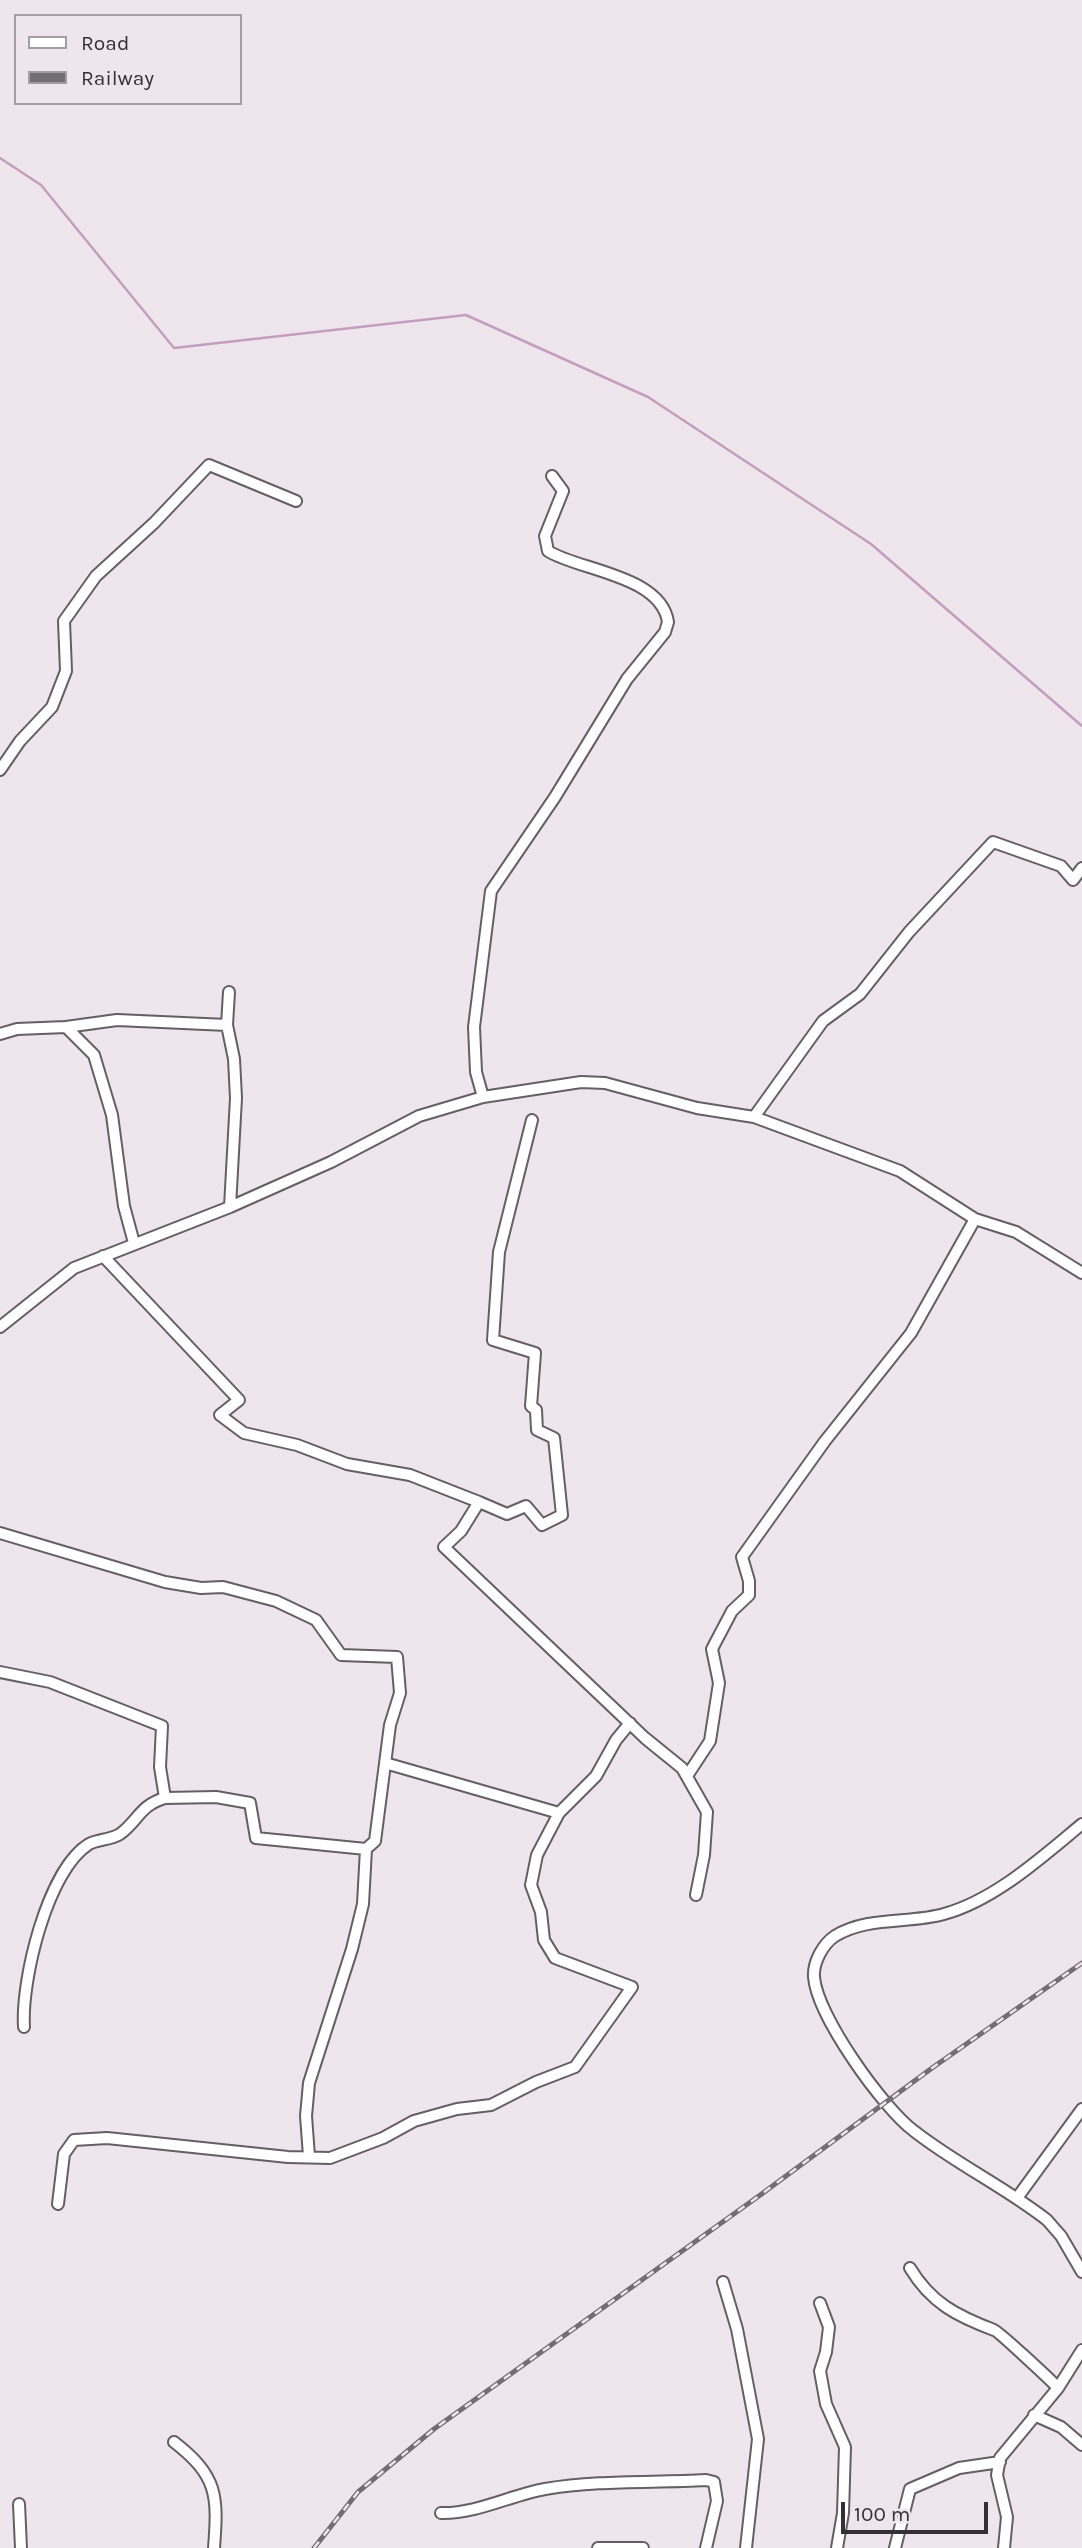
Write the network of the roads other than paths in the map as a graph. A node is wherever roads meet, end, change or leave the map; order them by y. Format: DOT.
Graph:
graph roads {
  1 [pos="552,476"];
  2 [pos="296,501"];
  3 [pos="0,770"];
  4 [pos="1082,868"];
  5 [pos="229,992"];
  6 [pos="227,1025"];
  7 [pos="66,1027"];
  8 [pos="0,1034"];
  9 [pos="483,1097"];
  10 [pos="754,1117"];
  11 [pos="532,1121"];
  12 [pos="230,1207"];
  13 [pos="975,1219"];
  14 [pos="134,1243"];
  15 [pos="103,1256"];
  16 [pos="1082,1273"];
  17 [pos="0,1327"];
  18 [pos="479,1502"];
  19 [pos="0,1533"];
  20 [pos="0,1672"];
  21 [pos="630,1723"];
  22 [pos="385,1763"];
  23 [pos="687,1776"];
  24 [pos="165,1798"];
  25 [pos="559,1813"];
  26 [pos="1082,1824"];
  27 [pos="366,1849"];
  28 [pos="696,1895"];
  29 [pos="24,2027"];
  30 [pos="1082,2109"];
  31 [pos="309,2155"];
  32 [pos="1017,2198"];
  33 [pos="58,2204"];
  34 [pos="910,2268"];
  35 [pos="1082,2272"];
  36 [pos="723,2282"];
  37 [pos="820,2303"];
  38 [pos="1082,2350"];
  39 [pos="1058,2388"];
  40 [pos="1034,2415"];
  41 [pos="174,2442"];
  42 [pos="1082,2445"];
  43 [pos="1000,2462"];
  44 [pos="19,2504"];
  45 [pos="441,2513"];
  46 [pos="21,2548"];
  47 [pos="214,2548"];
  48 [pos="598,2548"];
  49 [pos="643,2548"];
  50 [pos="706,2548"];
  51 [pos="746,2548"];
  52 [pos="837,2548"];
  53 [pos="895,2548"];
  54 [pos="1004,2548"];
  1 -- 9 [label="street"];
  2 -- 3 [label="street"];
  4 -- 10 [label="street"];
  5 -- 6 [label="street"];
  6 -- 7 [label="street"];
  6 -- 12 [label="street"];
  7 -- 8 [label="street"];
  7 -- 14 [label="street"];
  9 -- 10 [label="street"];
  9 -- 12 [label="street"];
  10 -- 13 [label="street"];
  11 -- 18 [label="street"];
  12 -- 14 [label="street"];
  13 -- 16 [label="street"];
  13 -- 23 [label="street"];
  14 -- 15 [label="street"];
  15 -- 17 [label="street"];
  15 -- 18 [label="street"];
  18 -- 21 [label="street"];
  19 -- 22 [label="street"];
  20 -- 24 [label="street"];
  21 -- 23 [label="street"];
  21 -- 25 [label="street"];
  22 -- 25 [label="street"];
  22 -- 27 [label="street"];
  23 -- 28 [label="street"];
  24 -- 27 [label="street"];
  24 -- 29 [label="street"];
  25 -- 31 [label="street"];
  26 -- 32 [label="street"];
  27 -- 31 [label="street"];
  30 -- 32 [label="street"];
  31 -- 33 [label="street"];
  32 -- 35 [label="street"];
  34 -- 39 [label="street"];
  36 -- 51 [label="street"];
  37 -- 52 [label="street"];
  38 -- 39 [label="street"];
  39 -- 40 [label="street"];
  40 -- 42 [label="street"];
  40 -- 43 [label="street"];
  41 -- 47 [label="street"];
  43 -- 53 [label="street"];
  43 -- 54 [label="street"];
  44 -- 46 [label="street"];
  45 -- 50 [label="street"];
  48 -- 49 [label="street"];
}
